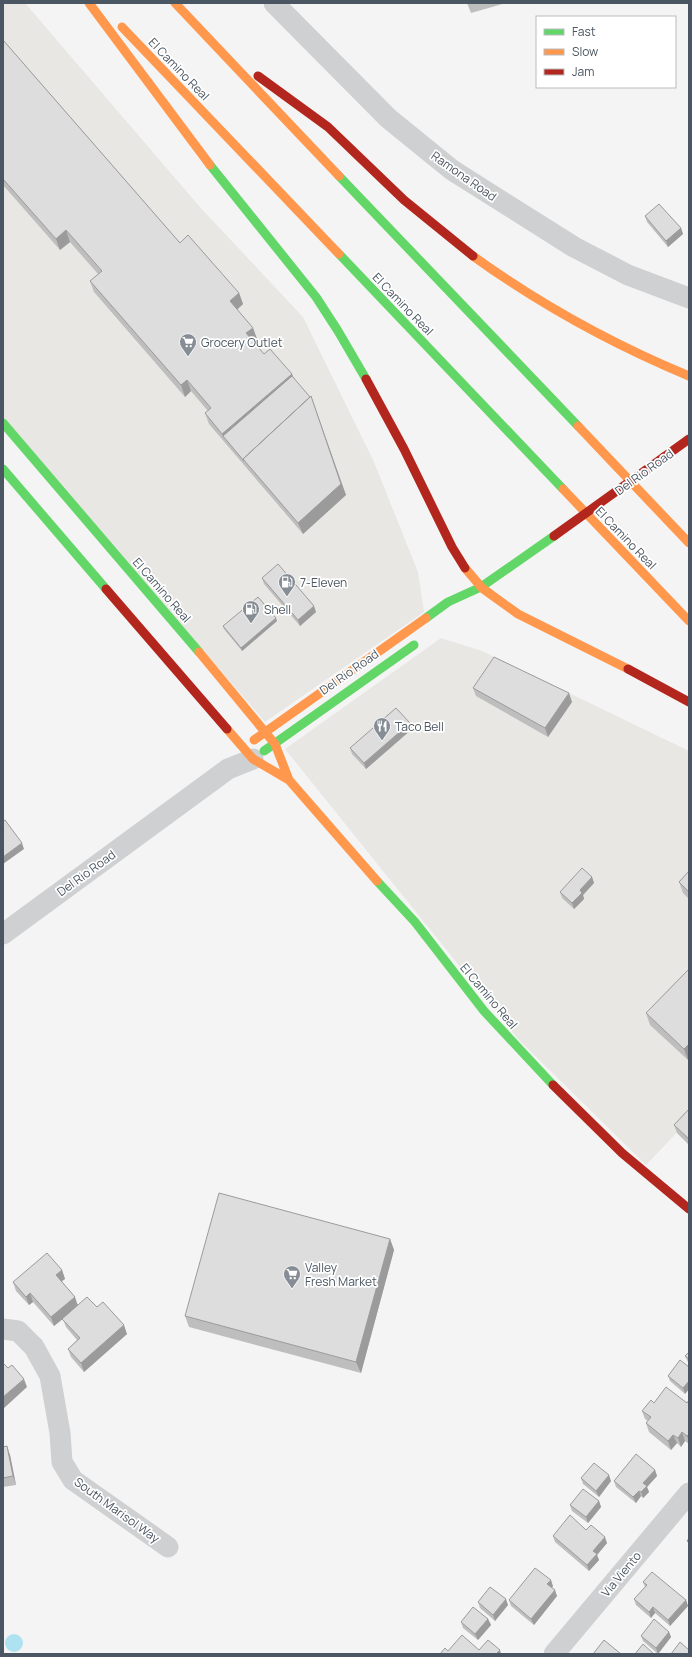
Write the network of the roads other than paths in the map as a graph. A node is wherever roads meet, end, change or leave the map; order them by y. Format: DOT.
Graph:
graph roads {
  1 [pos="89,3"];
  2 [pos="99,3"];
  3 [pos="174,3"];
  4 [pos="274,3"];
  5 [pos="215,46"];
  6 [pos="689,298"];
  7 [pos="689,376"];
  8 [pos="3,423"];
  9 [pos="689,439"];
  10 [pos="3,469"];
  11 [pos="689,543"];
  12 [pos="481,587"];
  13 [pos="467,603"];
  14 [pos="689,621"];
  15 [pos="419,641"];
  16 [pos="689,702"];
  17 [pos="266,732"];
  18 [pos="275,744"];
  19 [pos="248,754"];
  20 [pos="289,780"];
  21 [pos="3,934"];
  22 [pos="689,1209"];
  23 [pos="3,1329"];
  24 [pos="689,1493"];
  25 [pos="168,1547"];
  26 [pos="554,1654"];
  1 -- 12 [label="main road"];
  2 -- 14 [label="main road, El Camino Real"];
  3 -- 5 [label="main road"];
  4 -- 6 [label="street, Ramona Road"];
  5 -- 7 [label="main road"];
  5 -- 11 [label="main road"];
  8 -- 17 [label="main road, El Camino Real"];
  9 -- 12 [label="main road, Del Rio Road, bridge"];
  10 -- 19 [label="main road, El Camino Real"];
  12 -- 13 [label="main road, Del Rio Road"];
  12 -- 16 [label="main road"];
  12 -- 17 [label="main road, Del Rio Road"];
  15 -- 18 [label="main road, Del Rio Road"];
  17 -- 18 [label="main road, El Camino Real"];
  17 -- 19 [label="main road, Del Rio Road"];
  18 -- 19 [label="main road, Del Rio Road"];
  18 -- 20 [label="main road, El Camino Real"];
  19 -- 20 [label="main road, El Camino Real"];
  19 -- 21 [label="street, Del Rio Road"];
  20 -- 22 [label="main road, El Camino Real"];
  23 -- 25 [label="street, South Marisol Way"];
  24 -- 26 [label="street, Via Viento"];
}
